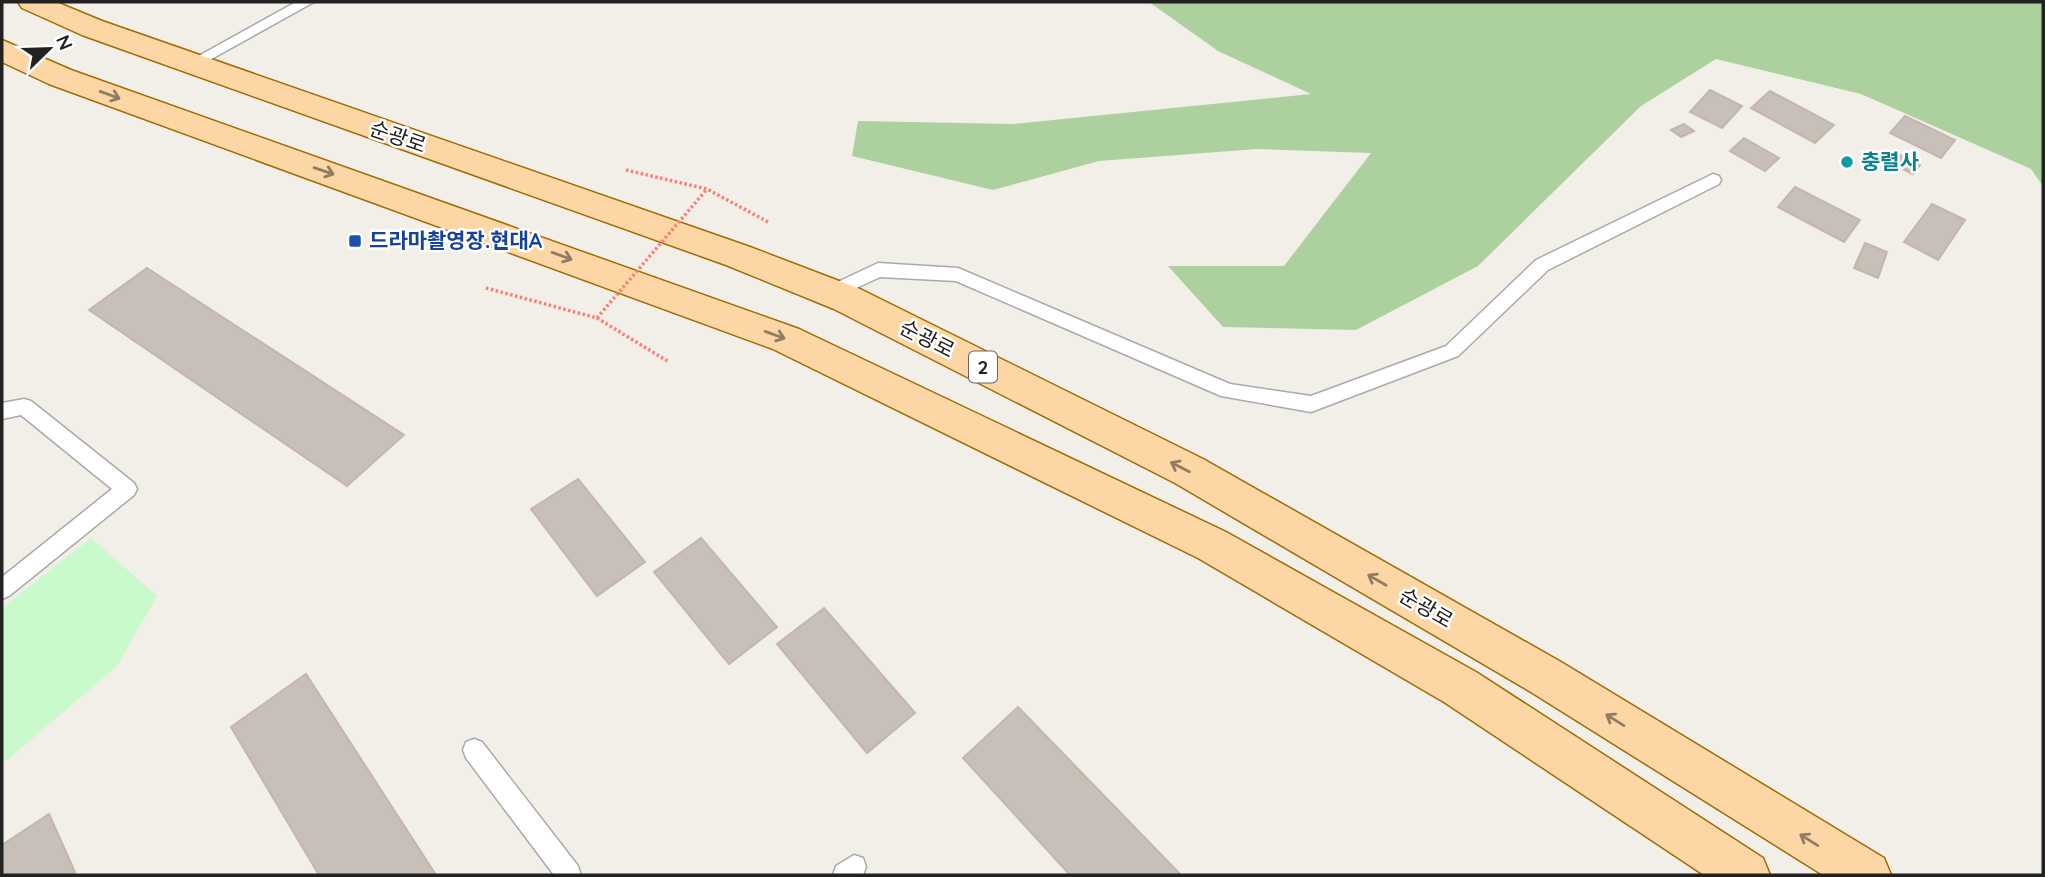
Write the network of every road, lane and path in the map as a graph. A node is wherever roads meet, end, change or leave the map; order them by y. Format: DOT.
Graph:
graph roads {
  1 [pos="32,2"];
  2 [pos="307,2"];
  3 [pos="2,50"];
  4 [pos="191,64"];
  5 [pos="626,170"];
  6 [pos="1713,180"];
  7 [pos="707,189"];
  8 [pos="770,223"];
  9 [pos="486,288"];
  10 [pos="831,293"];
  11 [pos="597,318"];
  12 [pos="669,362"];
  13 [pos="2,411"];
  14 [pos="2,589"];
  15 [pos="474,750"];
  16 [pos="569,875"];
  17 [pos="1746,875"];
  18 [pos="1867,875"];
  1 -- 4 [label="main road, 순광로 / 2"];
  2 -- 4 [label="lane"];
  3 -- 17 [label="main road, one-way"];
  4 -- 10 [label="main road, 순광로 / 2"];
  5 -- 7 [label="path"];
  6 -- 10 [label="lane"];
  7 -- 8 [label="path"];
  7 -- 11 [label="path, bridge"];
  9 -- 11 [label="path"];
  18 -- 10 [label="main road, 순광로 / 2, one-way"];
  11 -- 12 [label="path"];
  13 -- 14 [label="lane"];
  15 -- 16 [label="lane"];
}
